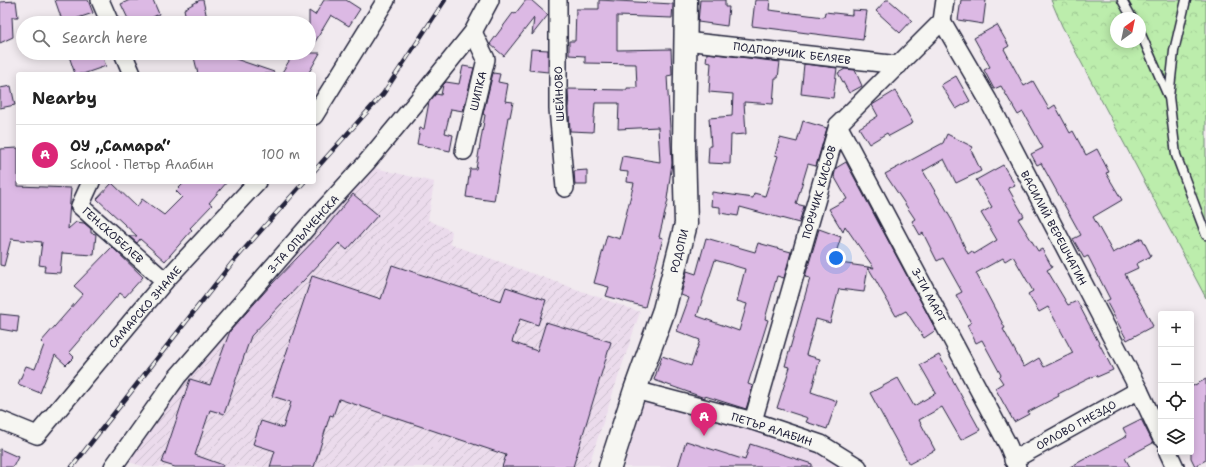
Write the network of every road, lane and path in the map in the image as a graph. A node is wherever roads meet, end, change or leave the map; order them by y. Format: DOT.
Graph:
graph roads {
  1 [pos="100,0"];
  2 [pos="386,0"];
  3 [pos="490,0"];
  4 [pos="558,0"];
  5 [pos="686,0"];
  6 [pos="945,0"];
  7 [pos="1122,0"];
  8 [pos="1186,0"];
  9 [pos="1129,12"];
  10 [pos="107,16"];
  11 [pos="942,21"];
  12 [pos="473,32"];
  13 [pos="685,41"];
  14 [pos="1146,45"];
  15 [pos="126,60"];
  16 [pos="899,65"];
  17 [pos="131,72"];
  18 [pos="1169,97"];
  19 [pos="316,113"];
  20 [pos="838,125"];
  21 [pos="464,151"];
  22 [pos="90,184"];
  23 [pos="255,184"];
  24 [pos="565,188"];
  25 [pos="1206,235"];
  26 [pos="165,281"];
  27 [pos="635,390"];
  28 [pos="1139,390"];
  29 [pos="0,420"];
  30 [pos="753,421"];
  31 [pos="1158,431"];
  32 [pos="1169,455"];
  33 [pos="1015,463"];
  34 [pos="113,467"];
  35 [pos="610,467"];
  36 [pos="858,467"];
  37 [pos="1175,467"];
  1 -- 10 [label="street"];
  2 -- 19 [label="street"];
  3 -- 12 [label="street, 3-ТА ОПЪЛЧЕНСКА"];
  4 -- 24 [label="street, ШЕЙНОВО"];
  5 -- 13 [label="street, РОДОПИ"];
  6 -- 11 [label="street"];
  7 -- 9 [label="lane"];
  8 -- 18 [label="lane"];
  11 -- 16 [label="street, ПОРУЧИК КИСЬОВ"];
  11 -- 28 [label="street, ВАСИЛИЙ ВЕРЕШЧАГИН"];
  12 -- 21 [label="street, ШИПКА"];
  12 -- 34 [label="street, 3-ТА ОПЪЛЧЕНСКА"];
  13 -- 16 [label="street, ПОДПОРУЧИК БЕЛЯЕВ"];
  13 -- 27 [label="street, РОДОПИ"];
  14 -- 18 [label="lane"];
  15 -- 17 [label="street"];
  16 -- 20 [label="street, ПОРУЧИК КИСЬОВ"];
  18 -- 25 [label="lane"];
  20 -- 30 [label="street, ПОРУЧИК КИСЬОВ"];
  20 -- 33 [label="street, 3-ТИ МАРТ"];
  22 -- 26 [label="street, ГЕН.СКОБЕЛЕВ"];
  23 -- 26 [label="street, САМАРСКО ЗНАМЕ"];
  26 -- 29 [label="street, САМАРСКО ЗНАМЕ"];
  27 -- 30 [label="street, ПЕТЪР АЛАБИН"];
  27 -- 35 [label="street, РОДОПИ"];
  28 -- 31 [label="street, ВАСИЛИЙ ВЕРЕШЧАГИН"];
  28 -- 33 [label="street, ОРЛОВО ГНЕЗДО"];
  30 -- 36 [label="street, ПЕТЪР АЛАБИН"];
  32 -- 37 [label="street"];
}
